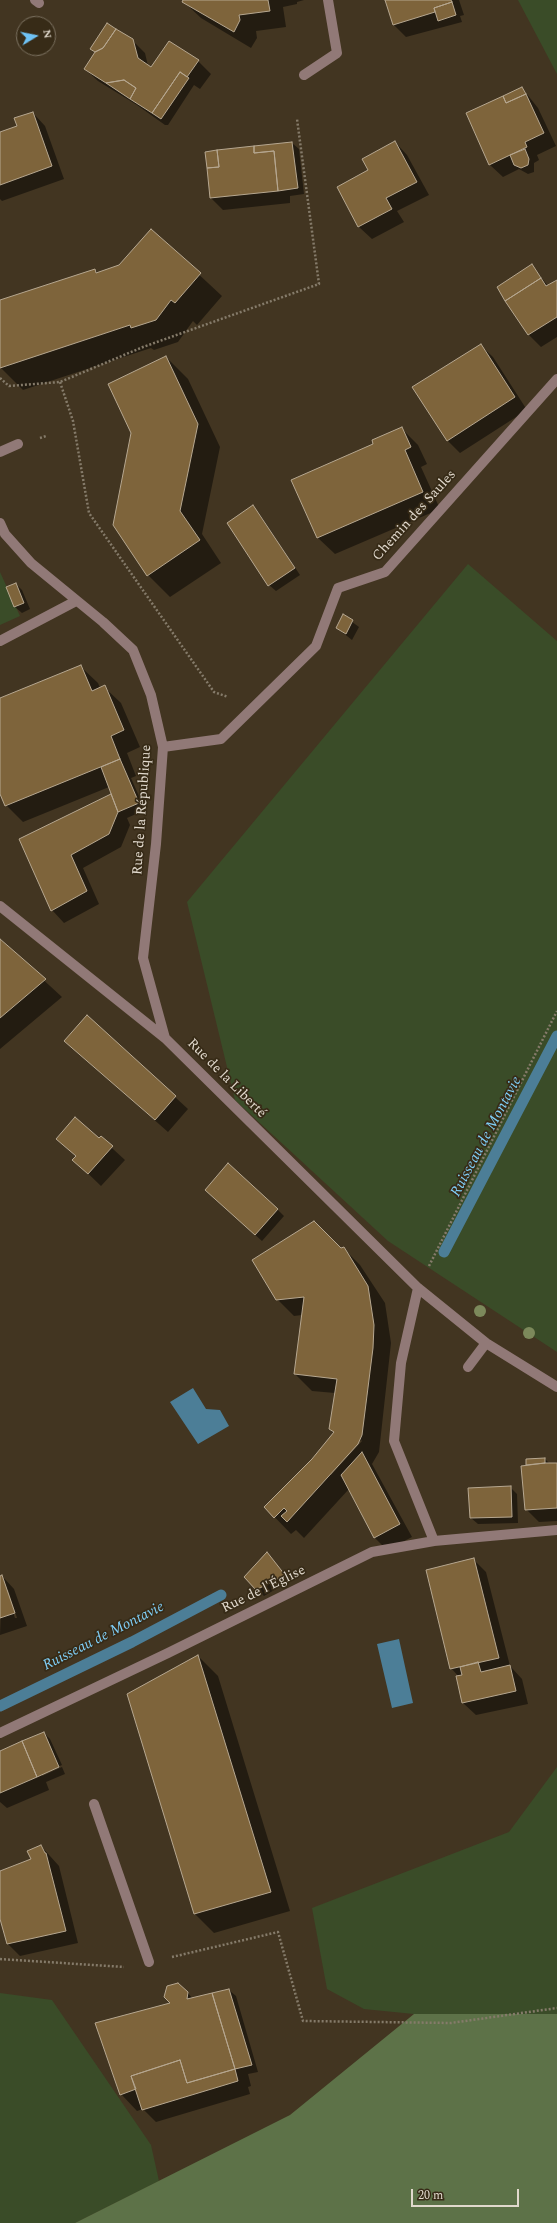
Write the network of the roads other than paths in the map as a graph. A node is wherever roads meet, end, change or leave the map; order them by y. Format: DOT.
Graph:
graph roads {
  1 [pos="328,0"];
  2 [pos="304,75"];
  3 [pos="557,379"];
  4 [pos="18,444"];
  5 [pos="0,452"];
  6 [pos="0,523"];
  7 [pos="76,601"];
  8 [pos="0,642"];
  9 [pos="163,747"];
  10 [pos="0,906"];
  11 [pos="165,1038"];
  12 [pos="418,1288"];
  13 [pos="486,1343"];
  14 [pos="468,1367"];
  15 [pos="557,1387"];
  16 [pos="557,1530"];
  17 [pos="434,1541"];
  18 [pos="0,1733"];
  19 [pos="94,1804"];
  20 [pos="148,1962"];
  1 -- 2 [label="street"];
  3 -- 9 [label="street, Chemin des Saules"];
  4 -- 5 [label="street"];
  6 -- 7 [label="street, Rue de la République"];
  7 -- 8 [label="street"];
  7 -- 9 [label="street, Rue de la République"];
  9 -- 11 [label="street, Rue de la République"];
  10 -- 11 [label="street, Rue de la Liberté"];
  11 -- 12 [label="street, Rue de la Liberté"];
  12 -- 13 [label="street, Rue de la Liberté"];
  12 -- 17 [label="street"];
  13 -- 14 [label="street"];
  13 -- 15 [label="street, Rue de la Liberté"];
  16 -- 17 [label="street, Rue de l'Église"];
  17 -- 18 [label="street, Rue de l'Église"];
  19 -- 20 [label="street"];
}
